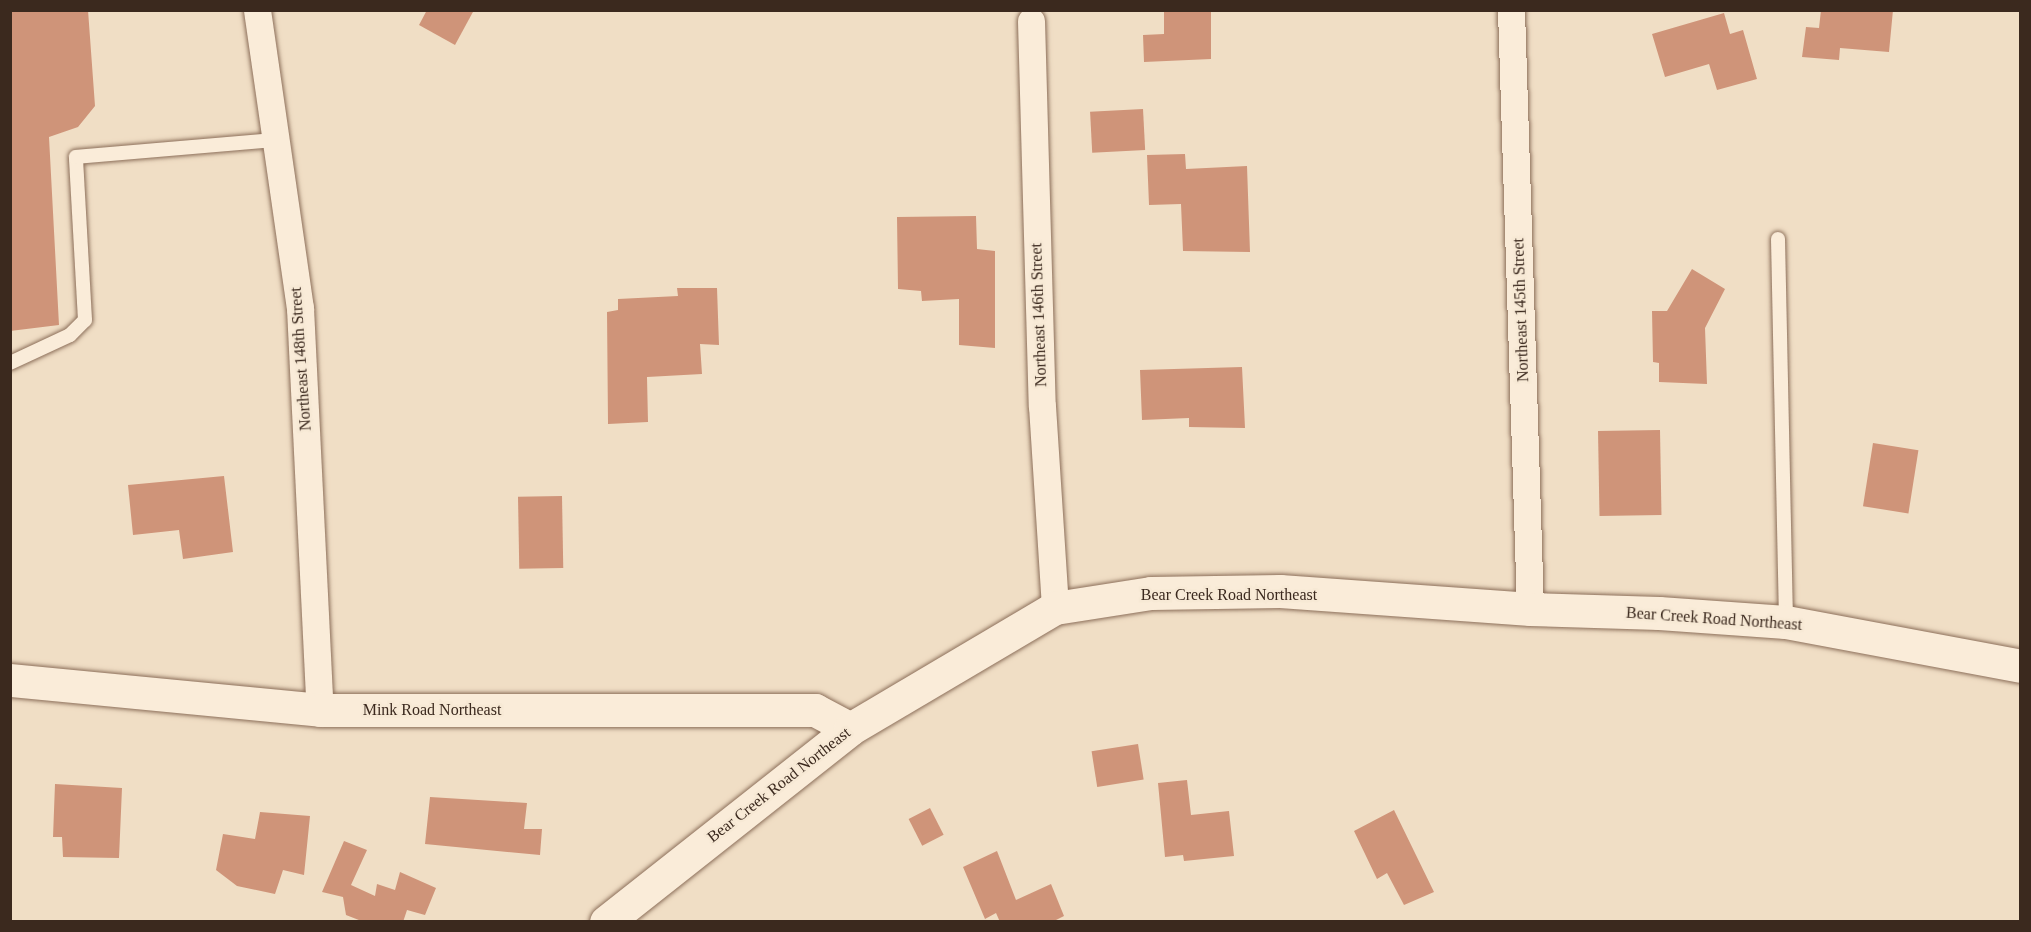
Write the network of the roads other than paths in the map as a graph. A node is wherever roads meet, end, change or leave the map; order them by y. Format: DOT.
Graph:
graph roads {
  1 [pos="257,10"];
  2 [pos="1511,10"];
  3 [pos="1031,21"];
  4 [pos="276,140"];
  5 [pos="1778,239"];
  6 [pos="10,363"];
  7 [pos="1055,608"];
  8 [pos="1530,609"];
  9 [pos="1786,622"];
  10 [pos="2020,666"];
  11 [pos="10,680"];
  12 [pos="320,710"];
  13 [pos="850,729"];
  14 [pos="606,921"];
  1 -- 4 [label="street, Northeast 148th Street"];
  2 -- 8 [label="street, Northeast 145th Street"];
  3 -- 7 [label="street, Northeast 146th Street"];
  4 -- 6 [label="lane"];
  4 -- 12 [label="street, Northeast 148th Street"];
  5 -- 9 [label="lane"];
  7 -- 8 [label="street, Bear Creek Road Northeast"];
  7 -- 13 [label="street, Bear Creek Road Northeast"];
  8 -- 9 [label="street, Bear Creek Road Northeast"];
  9 -- 10 [label="street, Bear Creek Road Northeast"];
  11 -- 12 [label="street, Mink Road Northeast"];
  12 -- 13 [label="street, Mink Road Northeast"];
  13 -- 14 [label="street, Bear Creek Road Northeast"];
}
